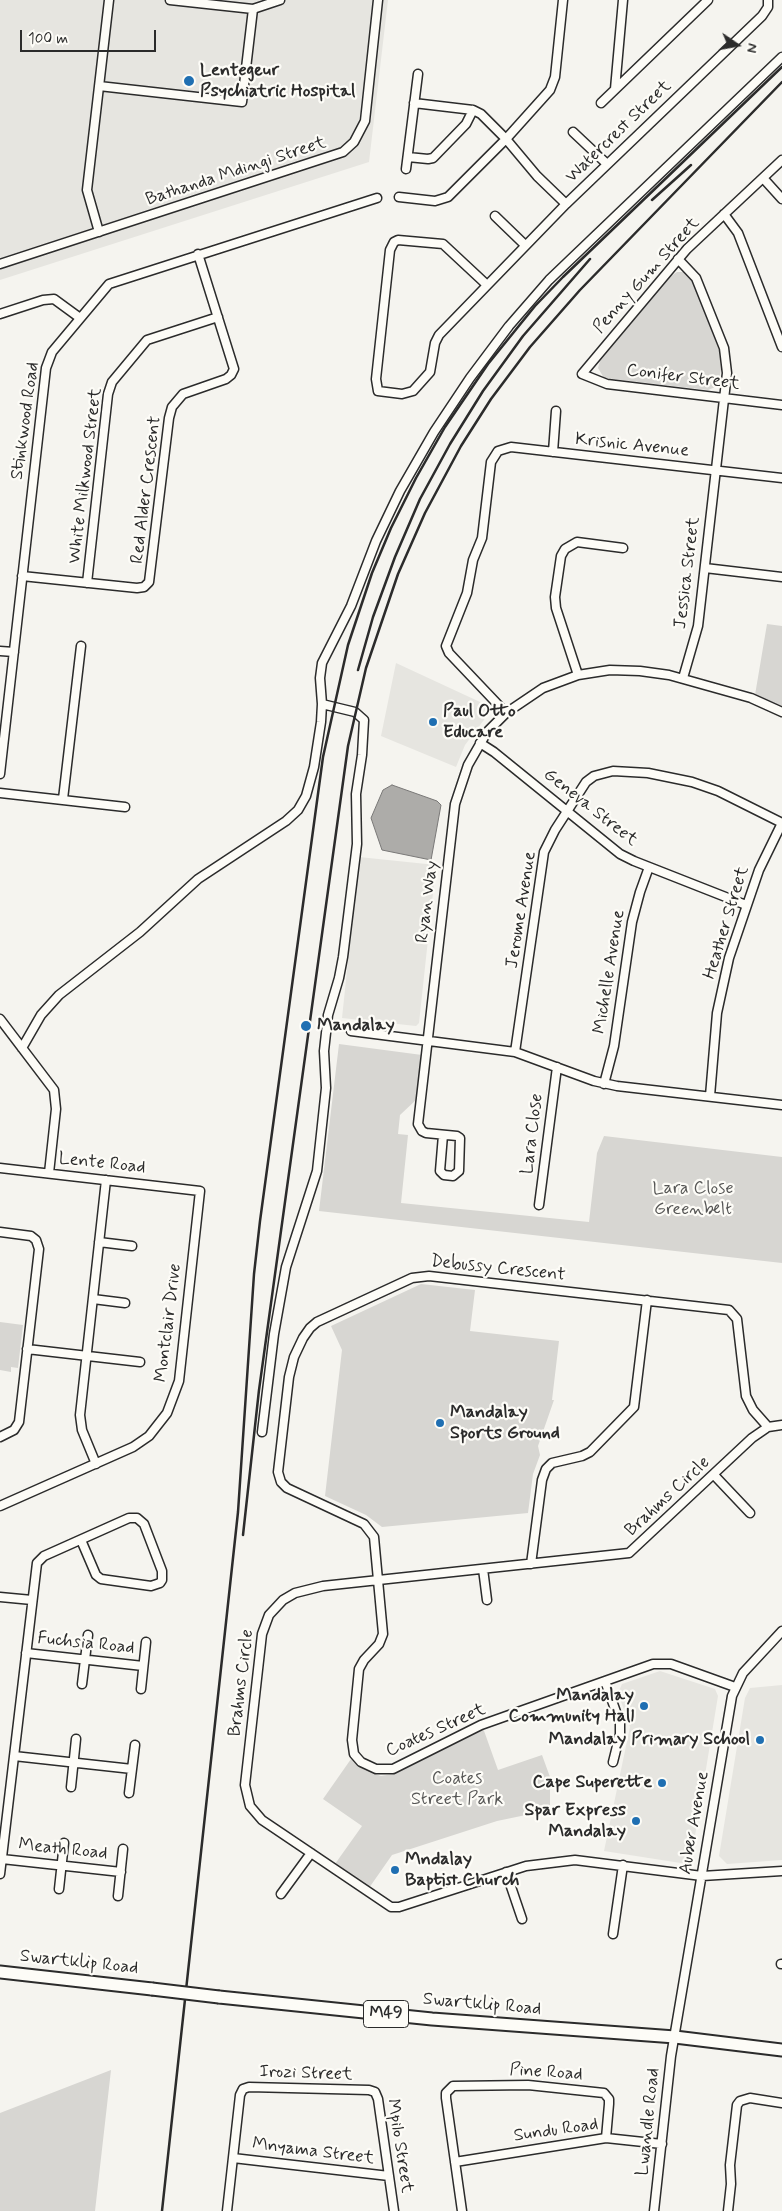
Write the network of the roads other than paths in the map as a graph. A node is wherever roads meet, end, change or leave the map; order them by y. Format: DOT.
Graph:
graph roads {
  1 [pos="109,0"];
  2 [pos="170,0"];
  3 [pos="280,0"];
  4 [pos="378,0"];
  5 [pos="563,0"];
  6 [pos="623,0"];
  7 [pos="708,0"];
  8 [pos="768,0"];
  9 [pos="253,9"];
  10 [pos="782,57"];
  11 [pos="418,74"];
  12 [pos="99,86"];
  13 [pos="615,90"];
  14 [pos="414,103"];
  15 [pos="601,104"];
  16 [pos="473,110"];
  17 [pos="573,132"];
  18 [pos="506,139"];
  19 [pos="408,157"];
  20 [pos="782,160"];
  21 [pos="607,164"];
  22 [pos="406,169"];
  23 [pos="763,178"];
  24 [pos="399,197"];
  25 [pos="377,198"];
  26 [pos="782,199"];
  27 [pos="566,204"];
  28 [pos="724,214"];
  29 [pos="494,216"];
  30 [pos="99,232"];
  31 [pos="526,245"];
  32 [pos="198,254"];
  33 [pos="678,259"];
  34 [pos="0,264"];
  35 [pos="487,285"];
  36 [pos="0,314"];
  37 [pos="218,317"];
  38 [pos="80,318"];
  39 [pos="782,347"];
  40 [pos="582,374"];
  41 [pos="724,398"];
  42 [pos="782,405"];
  43 [pos="556,411"];
  44 [pos="553,452"];
  45 [pos="716,470"];
  46 [pos="782,478"];
  47 [pos="623,548"];
  48 [pos="705,568"];
  49 [pos="22,576"];
  50 [pos="782,577"];
  51 [pos="87,583"];
  52 [pos="81,646"];
  53 [pos="0,651"];
  54 [pos="14,652"];
  55 [pos="578,675"];
  56 [pos="683,678"];
  57 [pos="322,704"];
  58 [pos="506,712"];
  59 [pos="782,712"];
  60 [pos="3,716"];
  61 [pos="480,743"];
  62 [pos="0,774"];
  63 [pos="0,792"];
  64 [pos="63,798"];
  65 [pos="125,807"];
  66 [pos="567,811"];
  67 [pos="782,823"];
  68 [pos="649,867"];
  69 [pos="746,905"];
  70 [pos="0,1020"];
  71 [pos="351,1031"];
  72 [pos="428,1040"];
  73 [pos="22,1048"];
  74 [pos="515,1052"];
  75 [pos="557,1067"];
  76 [pos="604,1084"];
  77 [pos="710,1096"];
  78 [pos="782,1104"];
  79 [pos="443,1135"];
  80 [pos="0,1168"];
  81 [pos="49,1173"];
  82 [pos="106,1180"];
  83 [pos="200,1190"];
  84 [pos="539,1206"];
  85 [pos="0,1232"];
  86 [pos="99,1242"];
  87 [pos="132,1246"];
  88 [pos="93,1299"];
  89 [pos="647,1300"];
  90 [pos="125,1303"];
  91 [pos="27,1349"];
  92 [pos="86,1356"];
  93 [pos="140,1362"];
  94 [pos="782,1425"];
  95 [pos="768,1427"];
  96 [pos="262,1432"];
  97 [pos="0,1436"];
  98 [pos="96,1464"];
  99 [pos="714,1475"];
  100 [pos="0,1506"];
  101 [pos="750,1513"];
  102 [pos="81,1540"];
  103 [pos="531,1564"];
  104 [pos="484,1569"];
  105 [pos="378,1580"];
  106 [pos="0,1597"];
  107 [pos="32,1600"];
  108 [pos="487,1600"];
  109 [pos="782,1631"];
  110 [pos="88,1635"];
  111 [pos="146,1642"];
  112 [pos="26,1653"];
  113 [pos="85,1659"];
  114 [pos="144,1666"];
  115 [pos="605,1681"];
  116 [pos="82,1684"];
  117 [pos="735,1687"];
  118 [pos="141,1689"];
  119 [pos="76,1739"];
  120 [pos="135,1744"];
  121 [pos="14,1756"];
  122 [pos="613,1762"];
  123 [pos="73,1763"];
  124 [pos="132,1769"];
  125 [pos="71,1787"];
  126 [pos="129,1793"];
  127 [pos="4,1808"];
  128 [pos="64,1843"];
  129 [pos="123,1848"];
  130 [pos="311,1853"];
  131 [pos="2,1859"];
  132 [pos="62,1865"];
  133 [pos="623,1865"];
  134 [pos="782,1871"];
  135 [pos="121,1872"];
  136 [pos="506,1872"];
  137 [pos="0,1874"];
  138 [pos="702,1876"];
  139 [pos="59,1889"];
  140 [pos="281,1894"];
  141 [pos="118,1896"];
  142 [pos="522,1920"];
  143 [pos="613,1934"];
  144 [pos="0,1972"];
  145 [pos="675,2037"];
  146 [pos="782,2050"];
  147 [pos="369,2090"];
  148 [pos="782,2103"];
  149 [pos="606,2138"];
  150 [pos="662,2144"];
  151 [pos="233,2158"];
  152 [pos="455,2162"];
  153 [pos="389,2176"];
  154 [pos="227,2211"];
  155 [pos="394,2211"];
  156 [pos="462,2211"];
  157 [pos="654,2211"];
  158 [pos="728,2211"];
  1 -- 12 [label="street"];
  2 -- 9 [label="street"];
  3 -- 9 [label="street"];
  4 -- 30 [label="street, Bathanda Mdingi Street"];
  5 -- 18 [label="street"];
  6 -- 13 [label="street"];
  7 -- 13 [label="street"];
  8 -- 21 [label="street, Watercrest Street"];
  9 -- 12 [label="street"];
  10 -- 57 [label="street"];
  11 -- 14 [label="street"];
  12 -- 30 [label="street"];
  13 -- 15 [label="street"];
  14 -- 16 [label="street"];
  14 -- 19 [label="street"];
  16 -- 18 [label="street"];
  16 -- 19 [label="street"];
  17 -- 21 [label="street"];
  18 -- 24 [label="street"];
  18 -- 27 [label="street"];
  19 -- 22 [label="street"];
  20 -- 23 [label="street, Penny Gum Street"];
  21 -- 27 [label="street, Watercrest Street"];
  23 -- 26 [label="street"];
  23 -- 28 [label="street, Penny Gum Street"];
  25 -- 32 [label="street, Stinkwood Road"];
  27 -- 31 [label="street, Watercrest Street"];
  28 -- 33 [label="street, Penny Gum Street"];
  28 -- 39 [label="street"];
  29 -- 31 [label="street"];
  30 -- 34 [label="street, Bathanda Mdingi Street"];
  31 -- 35 [label="street, Watercrest Street"];
  32 -- 37 [label="street, Red Alder Crescent"];
  32 -- 38 [label="street, Stinkwood Road"];
  33 -- 40 [label="street, Penny Gum Street"];
  33 -- 41 [label="street, Jessica Street"];
  35 -- 35 [label="street, Watercrest Street"];
  36 -- 38 [label="street"];
  37 -- 51 [label="street, White Milkwood Street"];
  37 -- 51 [label="street, Red Alder Crescent"];
  38 -- 49 [label="street, Stinkwood Road"];
  40 -- 41 [label="street, Conifer Street"];
  41 -- 42 [label="street, Conifer Street"];
  41 -- 45 [label="street, Jessica Street"];
  43 -- 44 [label="street"];
  44 -- 45 [label="street, Krisnic Avenue"];
  44 -- 58 [label="street, Krisnic Avenue"];
  45 -- 46 [label="street, Krisnic Avenue"];
  45 -- 48 [label="street, Jessica Street"];
  47 -- 55 [label="street"];
  48 -- 50 [label="street"];
  48 -- 56 [label="street, Jessica Street"];
  49 -- 51 [label="street, Red Alder Crescent"];
  49 -- 54 [label="street, Stinkwood Road"];
  52 -- 64 [label="street"];
  53 -- 54 [label="street"];
  54 -- 60 [label="street, Stinkwood Road"];
  55 -- 56 [label="street, Ryan Way"];
  55 -- 58 [label="street, Ryan Way"];
  56 -- 59 [label="street, Ryan Way"];
  57 -- 73 [label="street"];
  57 -- 96 [label="street"];
  58 -- 61 [label="street, Ryan Way"];
  60 -- 62 [label="street, Stinkwood Road"];
  61 -- 66 [label="street, Geneva Street"];
  61 -- 72 [label="street, Ryan Way"];
  63 -- 64 [label="street"];
  64 -- 65 [label="street"];
  66 -- 67 [label="street, Jerome Avenue"];
  66 -- 68 [label="street, Geneva Street"];
  66 -- 74 [label="street, Jerome Avenue"];
  67 -- 69 [label="street, Heather Street"];
  68 -- 69 [label="street, Geneva Street"];
  68 -- 76 [label="street, Michelle Avenue"];
  69 -- 77 [label="street, Heather Street"];
  70 -- 73 [label="street"];
  71 -- 72 [label="street"];
  72 -- 74 [label="street"];
  72 -- 79 [label="street, Ryan Way"];
  73 -- 81 [label="street"];
  74 -- 75 [label="street"];
  75 -- 76 [label="street"];
  75 -- 84 [label="street, Lara Close"];
  76 -- 77 [label="street"];
  77 -- 78 [label="street"];
  79 -- 79 [label="street, Ryan Way"];
  80 -- 81 [label="street, Lente Road"];
  81 -- 82 [label="street, Lente Road"];
  82 -- 83 [label="street, Lente Road"];
  82 -- 86 [label="street"];
  83 -- 98 [label="street, Montclair Drive"];
  85 -- 91 [label="street"];
  86 -- 87 [label="street"];
  86 -- 88 [label="street"];
  88 -- 90 [label="street"];
  88 -- 92 [label="street"];
  89 -- 95 [label="street, Debussy Crescent"];
  89 -- 103 [label="street"];
  89 -- 105 [label="street, Debussy Crescent"];
  91 -- 92 [label="street"];
  91 -- 97 [label="street"];
  92 -- 93 [label="street"];
  92 -- 98 [label="street"];
  94 -- 95 [label="street, Brahms Circle"];
  95 -- 99 [label="street, Brahms Circle"];
  98 -- 100 [label="street, Montclair Drive"];
  99 -- 101 [label="street"];
  99 -- 103 [label="street, Brahms Circle"];
  102 -- 102 [label="street"];
  102 -- 107 [label="street"];
  103 -- 104 [label="street, Brahms Circle"];
  104 -- 105 [label="street, Brahms Circle"];
  104 -- 108 [label="street"];
  105 -- 115 [label="street, Coates Street"];
  105 -- 130 [label="street, Brahms Circle"];
  106 -- 107 [label="street"];
  107 -- 112 [label="street"];
  109 -- 117 [label="street, Auber Avenue"];
  110 -- 113 [label="street"];
  111 -- 114 [label="street"];
  112 -- 113 [label="street, Fuchsia Road"];
  112 -- 121 [label="street"];
  113 -- 114 [label="street, Fuchsia Road"];
  113 -- 116 [label="street"];
  114 -- 118 [label="street"];
  115 -- 117 [label="street, Coates Street"];
  115 -- 122 [label="street"];
  117 -- 138 [label="street, Auber Avenue"];
  119 -- 123 [label="street"];
  120 -- 124 [label="street"];
  121 -- 123 [label="street"];
  121 -- 127 [label="street"];
  123 -- 124 [label="street"];
  123 -- 125 [label="street"];
  124 -- 126 [label="street"];
  127 -- 131 [label="street"];
  128 -- 132 [label="street"];
  129 -- 135 [label="street"];
  130 -- 136 [label="street, Brahms Circle"];
  130 -- 140 [label="street"];
  131 -- 132 [label="street, Meath Road"];
  131 -- 137 [label="street"];
  132 -- 135 [label="street, Meath Road"];
  132 -- 139 [label="street"];
  133 -- 136 [label="street, Brahms Circle"];
  133 -- 138 [label="street, Brahms Circle"];
  133 -- 143 [label="street"];
  134 -- 138 [label="street, Brahms Circle"];
  135 -- 141 [label="street"];
  136 -- 142 [label="street"];
  138 -- 145 [label="street, Auber Avenue"];
  144 -- 145 [label="main road, Swartklip Road / M49, bridge"];
  145 -- 146 [label="main road, Swartklip Road / M49"];
  145 -- 150 [label="street, Lwandle Road"];
  147 -- 151 [label="street, Irozi Street"];
  147 -- 153 [label="street, Mpilo Street"];
  148 -- 158 [label="street"];
  149 -- 150 [label="street, Sundu Road"];
  149 -- 152 [label="street, Sundu Road"];
  149 -- 152 [label="street, Pine Road"];
  150 -- 157 [label="street, Lwandle Road"];
  151 -- 153 [label="street, Mnyama Street"];
  151 -- 154 [label="street"];
  152 -- 156 [label="street"];
  153 -- 155 [label="street, Mpilo Street"];
}
